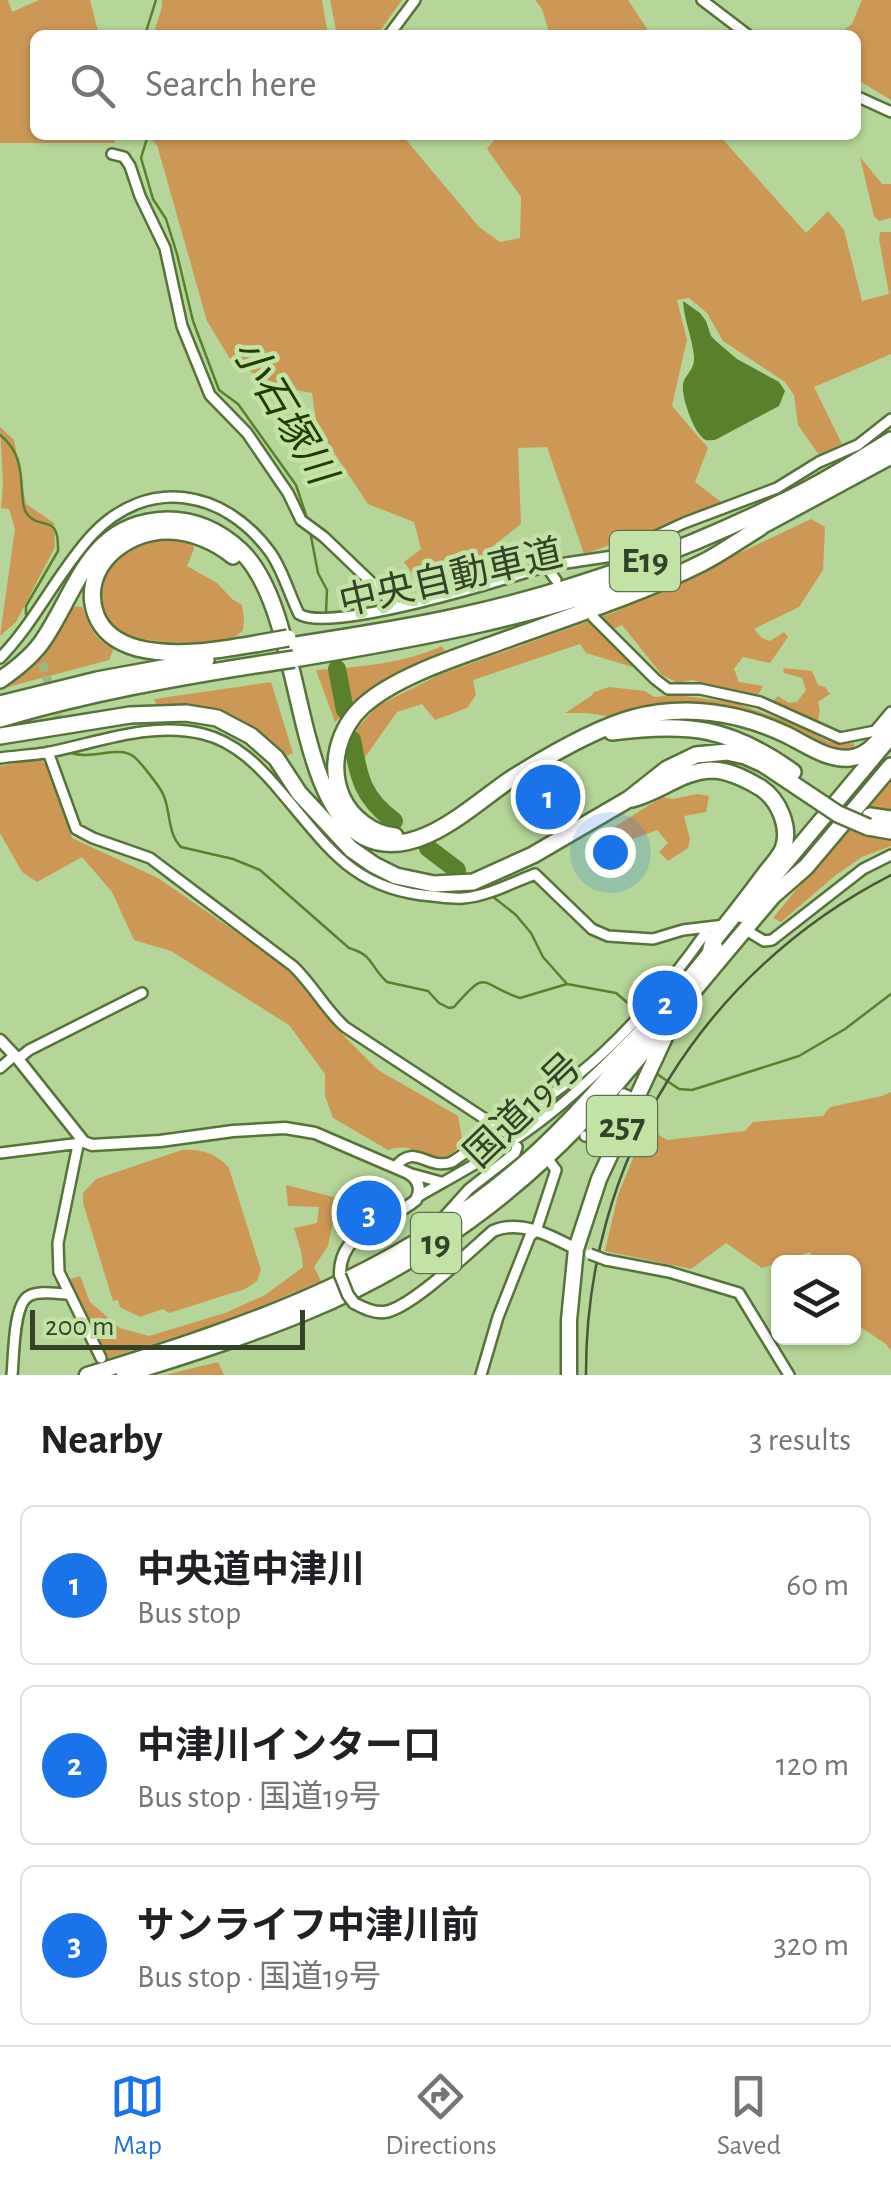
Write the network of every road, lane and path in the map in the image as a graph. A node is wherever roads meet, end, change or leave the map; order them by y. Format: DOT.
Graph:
graph roads {
  1 [pos="415,0"];
  2 [pos="702,0"];
  3 [pos="394,30"];
  4 [pos="741,30"];
  5 [pos="861,98"];
  6 [pos="891,112"];
  7 [pos="112,154"];
  8 [pos="891,419"];
  9 [pos="891,440"];
  10 [pos="891,456"];
  11 [pos="761,527"];
  12 [pos="546,566"];
  13 [pos="556,580"];
  14 [pos="397,607"];
  15 [pos="593,617"];
  16 [pos="26,626"];
  17 [pos="35,637"];
  18 [pos="291,648"];
  19 [pos="264,652"];
  20 [pos="0,658"];
  21 [pos="0,680"];
  22 [pos="0,704"];
  23 [pos="891,712"];
  24 [pos="0,718"];
  25 [pos="891,726"];
  26 [pos="63,734"];
  27 [pos="0,736"];
  28 [pos="588,737"];
  29 [pos="891,737"];
  30 [pos="67,746"];
  31 [pos="48,752"];
  32 [pos="891,756"];
  33 [pos="0,758"];
  34 [pos="891,766"];
  35 [pos="629,800"];
  36 [pos="826,800"];
  37 [pos="891,819"];
  38 [pos="869,822"];
  39 [pos="437,829"];
  40 [pos="891,830"];
  41 [pos="338,834"];
  42 [pos="891,856"];
  43 [pos="775,894"];
  44 [pos="736,925"];
  45 [pos="709,928"];
  46 [pos="710,953"];
  47 [pos="142,992"];
  48 [pos="680,1008"];
  49 [pos="662,1011"];
  50 [pos="0,1040"];
  51 [pos="16,1057"];
  52 [pos="0,1068"];
  53 [pos="624,1094"];
  54 [pos="504,1131"];
  55 [pos="585,1136"];
  56 [pos="81,1144"];
  57 [pos="517,1147"];
  58 [pos="0,1153"];
  59 [pos="546,1158"];
  60 [pos="395,1167"];
  61 [pos="408,1172"];
  62 [pos="444,1182"];
  63 [pos="419,1196"];
  64 [pos="536,1230"];
  65 [pos="422,1237"];
  66 [pos="583,1252"];
  67 [pos="70,1294"];
  68 [pos="101,1358"];
  69 [pos="12,1375"];
  70 [pos="87,1375"];
  71 [pos="124,1375"];
  72 [pos="481,1375"];
  73 [pos="569,1375"];
  74 [pos="788,1375"];
  1 -- 3 [label="street"];
  2 -- 4 [label="street"];
  5 -- 6 [label="street"];
  7 -- 14 [label="street"];
  8 -- 12 [label="street"];
  9 -- 18 [label="highway, 中央自動車道 / E19"];
  10 -- 11 [label="highway, 中央自動車道 / E19"];
  11 -- 18 [label="highway, 中央自動車道 / E19"];
  11 -- 39 [label="highway"];
  12 -- 13 [label="street"];
  12 -- 14 [label="street"];
  14 -- 16 [label="street"];
  15 -- 23 [label="street"];
  16 -- 17 [label="street"];
  16 -- 20 [label="street"];
  18 -- 19 [label="highway, 中央自動車道 / E19"];
  19 -- 22 [label="highway, 中央自動車道 / E19"];
  19 -- 24 [label="highway, 中央自動車道 / E19"];
  19 -- 41 [label="highway"];
  21 -- 39 [label="highway"];
  25 -- 28 [label="highway"];
  26 -- 30 [label="street"];
  27 -- 41 [label="highway"];
  28 -- 36 [label="highway"];
  28 -- 39 [label="highway"];
  29 -- 44 [label="highway, 国道19号 / 19"];
  30 -- 31 [label="street"];
  30 -- 45 [label="street"];
  31 -- 33 [label="street"];
  31 -- 54 [label="street"];
  32 -- 43 [label="highway, 国道19号 / 19"];
  34 -- 43 [label="highway"];
  35 -- 36 [label="highway"];
  35 -- 41 [label="highway"];
  35 -- 44 [label="highway"];
  36 -- 38 [label="highway"];
  37 -- 38 [label="highway"];
  38 -- 40 [label="highway"];
  42 -- 44 [label="street"];
  43 -- 44 [label="highway, 国道19号 / 19"];
  44 -- 45 [label="street"];
  44 -- 46 [label="highway"];
  44 -- 48 [label="highway, 国道19号 / 19"];
  45 -- 54 [label="street"];
  46 -- 49 [label="highway, 国道19号 / 19"];
  47 -- 51 [label="street"];
  48 -- 53 [label="highway, 国道19号 / 19"];
  48 -- 53 [label="highway, 257"];
  49 -- 62 [label="street"];
  49 -- 65 [label="highway, 国道19号 / 19"];
  50 -- 51 [label="street"];
  51 -- 52 [label="street"];
  51 -- 56 [label="street"];
  53 -- 55 [label="street"];
  53 -- 59 [label="highway, 国道19号 / 19"];
  53 -- 66 [label="highway, 257"];
  54 -- 60 [label="street"];
  56 -- 58 [label="street"];
  56 -- 60 [label="street"];
  56 -- 67 [label="street"];
  57 -- 65 [label="street"];
  59 -- 64 [label="street"];
  59 -- 71 [label="highway, 国道19号 / 19"];
  60 -- 61 [label="street"];
  61 -- 62 [label="street"];
  61 -- 63 [label="street"];
  62 -- 63 [label="street"];
  63 -- 64 [label="street, bridge"];
  64 -- 66 [label="street"];
  64 -- 72 [label="street"];
  65 -- 70 [label="highway, 国道19号 / 19"];
  66 -- 73 [label="highway, 257"];
  66 -- 74 [label="street, bridge"];
  67 -- 68 [label="street"];
  67 -- 69 [label="street"];
}
